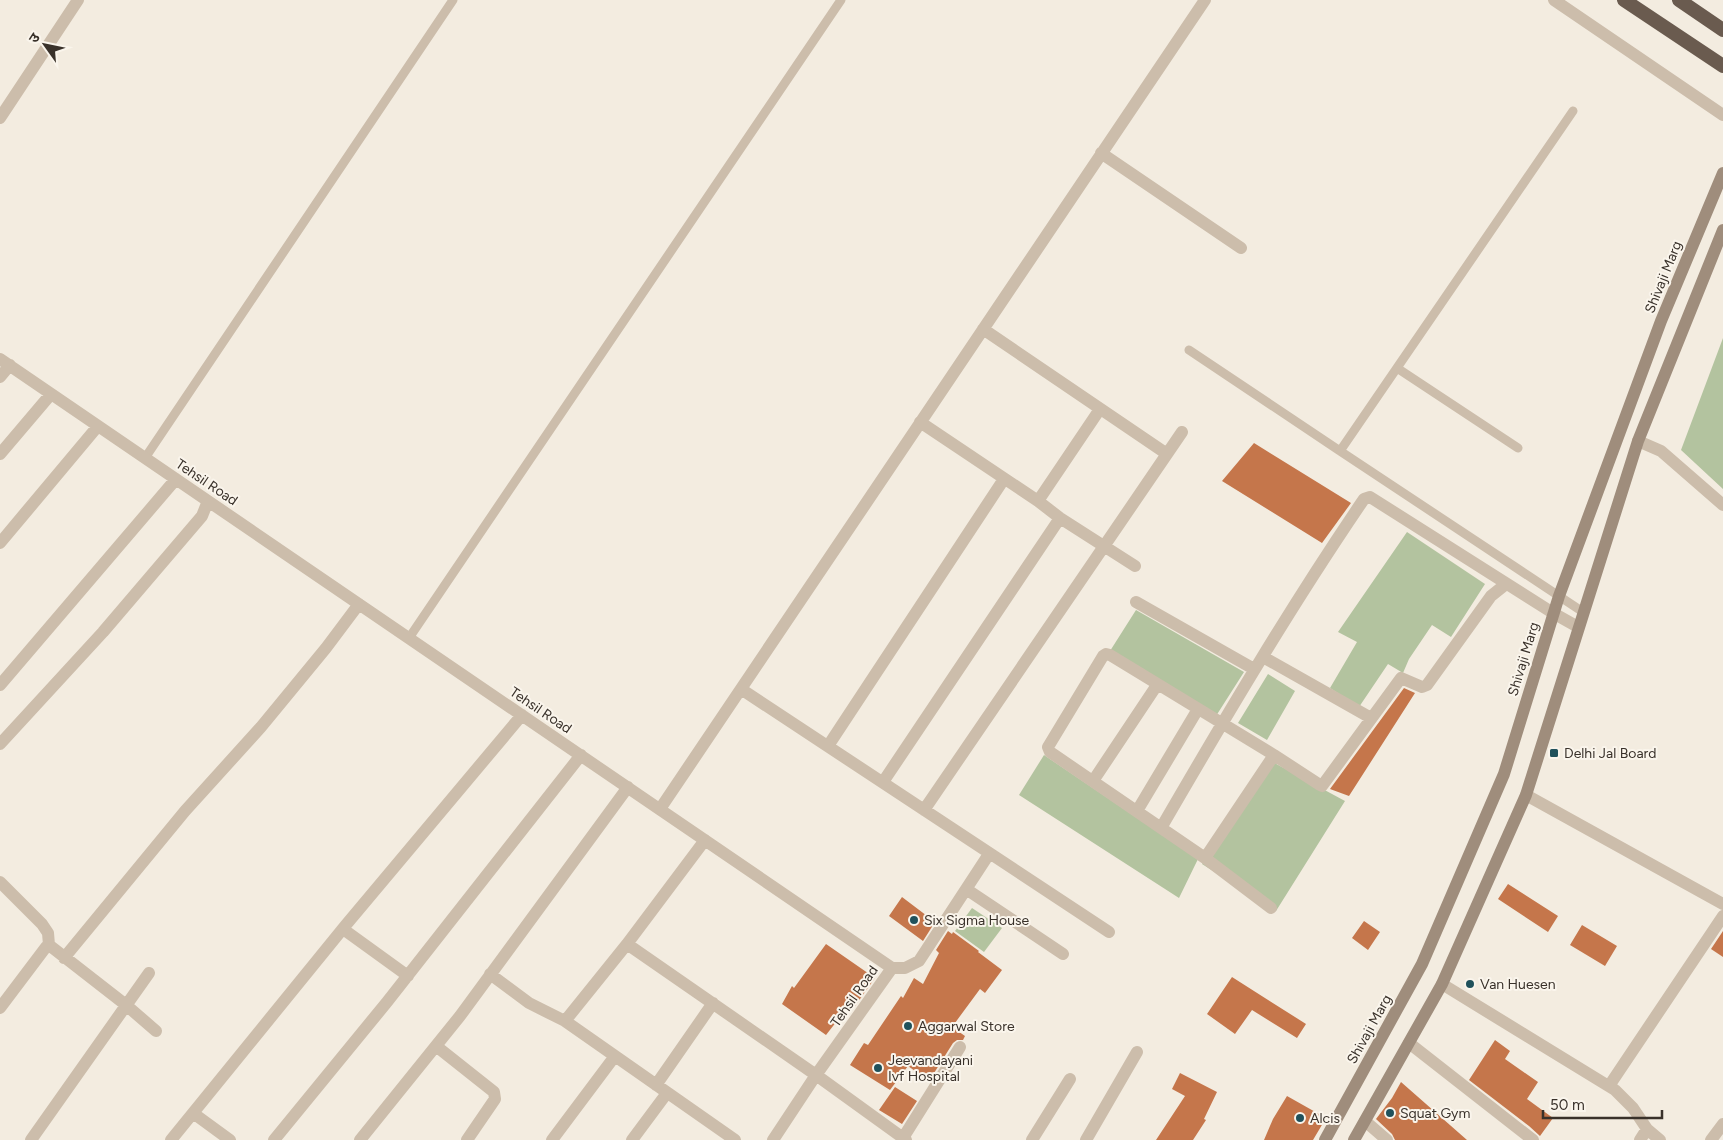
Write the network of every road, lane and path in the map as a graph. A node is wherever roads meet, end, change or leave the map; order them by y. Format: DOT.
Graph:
graph roads {
  1 [pos="78,0"];
  2 [pos="453,0"];
  3 [pos="841,0"];
  4 [pos="1205,0"];
  5 [pos="1554,0"];
  6 [pos="1624,0"];
  7 [pos="1679,0"];
  8 [pos="1723,30"];
  9 [pos="1723,66"];
  10 [pos="1573,111"];
  11 [pos="1723,115"];
  12 [pos="0,118"];
  13 [pos="1101,153"];
  14 [pos="1723,173"];
  15 [pos="1723,230"];
  16 [pos="1241,248"];
  17 [pos="983,329"];
  18 [pos="1189,350"];
  19 [pos="5,362"];
  20 [pos="1397,368"];
  21 [pos="0,377"];
  22 [pos="51,394"];
  23 [pos="1100,409"];
  24 [pos="920,422"];
  25 [pos="98,426"];
  26 [pos="1182,432"];
  27 [pos="1638,441"];
  28 [pos="1518,448"];
  29 [pos="1340,451"];
  30 [pos="0,454"];
  31 [pos="1167,454"];
  32 [pos="146,458"];
  33 [pos="176,479"];
  34 [pos="1004,479"];
  35 [pos="208,501"];
  36 [pos="1038,501"];
  37 [pos="1723,505"];
  38 [pos="1060,518"];
  39 [pos="0,543"];
  40 [pos="1105,546"];
  41 [pos="1135,566"];
  42 [pos="1506,584"];
  43 [pos="1559,596"];
  44 [pos="1136,602"];
  45 [pos="359,604"];
  46 [pos="1583,612"];
  47 [pos="1553,613"];
  48 [pos="1578,627"];
  49 [pos="409,638"];
  50 [pos="1263,657"];
  51 [pos="1254,669"];
  52 [pos="0,685"];
  53 [pos="1157,685"];
  54 [pos="741,689"];
  55 [pos="1198,709"];
  56 [pos="522,715"];
  57 [pos="1371,718"];
  58 [pos="1222,724"];
  59 [pos="0,744"];
  60 [pos="828,746"];
  61 [pos="581,755"];
  62 [pos="1274,755"];
  63 [pos="1093,781"];
  64 [pos="883,782"];
  65 [pos="628,787"];
  66 [pos="1526,795"];
  67 [pos="660,809"];
  68 [pos="924,810"];
  69 [pos="1137,811"];
  70 [pos="1162,828"];
  71 [pos="705,840"];
  72 [pos="990,854"];
  73 [pos="1205,858"];
  74 [pos="0,882"];
  75 [pos="966,889"];
  76 [pos="1723,904"];
  77 [pos="1271,908"];
  78 [pos="1723,916"];
  79 [pos="343,929"];
  80 [pos="1109,932"];
  81 [pos="627,944"];
  82 [pos="49,945"];
  83 [pos="1063,954"];
  84 [pos="64,958"];
  85 [pos="892,968"];
  86 [pos="149,973"];
  87 [pos="490,974"];
  88 [pos="408,976"];
  89 [pos="1442,984"];
  90 [pos="714,1004"];
  91 [pos="126,1005"];
  92 [pos="0,1008"];
  93 [pos="565,1021"];
  94 [pos="156,1031"];
  95 [pos="1409,1043"];
  96 [pos="436,1046"];
  97 [pos="960,1047"];
  98 [pos="1137,1052"];
  99 [pos="615,1056"];
  100 [pos="816,1075"];
  101 [pos="1070,1079"];
  102 [pos="656,1085"];
  103 [pos="1609,1086"];
  104 [pos="667,1093"];
  105 [pos="193,1113"];
  106 [pos="1365,1120"];
  107 [pos="1723,1124"];
  108 [pos="1643,1134"];
  109 [pos="905,1139"];
  110 [pos="31,1140"];
  111 [pos="171,1140"];
  112 [pos="230,1140"];
  113 [pos="274,1140"];
  114 [pos="360,1140"];
  115 [pos="467,1140"];
  116 [pos="552,1140"];
  117 [pos="632,1140"];
  118 [pos="734,1140"];
  119 [pos="773,1140"];
  120 [pos="1032,1140"];
  121 [pos="1086,1140"];
  122 [pos="1325,1140"];
  123 [pos="1354,1140"];
  124 [pos="1387,1140"];
  125 [pos="1533,1140"];
  126 [pos="1660,1140"];
  127 [pos="1711,1140"];
  1 -- 12 [label="street"];
  2 -- 32 [label="lane"];
  3 -- 49 [label="lane"];
  4 -- 13 [label="street"];
  5 -- 11 [label="street"];
  6 -- 9 [label="highway"];
  7 -- 8 [label="highway"];
  10 -- 20 [label="lane"];
  13 -- 16 [label="street"];
  13 -- 17 [label="street"];
  14 -- 43 [label="main road, Shivaji Marg"];
  15 -- 27 [label="main road"];
  17 -- 23 [label="street"];
  17 -- 24 [label="street"];
  18 -- 29 [label="lane"];
  19 -- 21 [label="street"];
  19 -- 22 [label="street, Tehsil Road"];
  20 -- 28 [label="lane"];
  20 -- 29 [label="lane"];
  22 -- 25 [label="street, Tehsil Road"];
  22 -- 30 [label="street"];
  23 -- 31 [label="street"];
  23 -- 36 [label="street"];
  24 -- 34 [label="street"];
  24 -- 54 [label="street"];
  25 -- 32 [label="street, Tehsil Road"];
  25 -- 39 [label="street"];
  26 -- 31 [label="street"];
  27 -- 37 [label="street"];
  27 -- 46 [label="main road"];
  29 -- 43 [label="lane"];
  31 -- 40 [label="street"];
  32 -- 33 [label="street, Tehsil Road"];
  33 -- 35 [label="street, Tehsil Road"];
  33 -- 52 [label="street"];
  34 -- 36 [label="street"];
  34 -- 60 [label="street"];
  35 -- 45 [label="street, Tehsil Road"];
  35 -- 59 [label="street"];
  36 -- 38 [label="street"];
  38 -- 40 [label="street"];
  38 -- 64 [label="street"];
  40 -- 41 [label="street"];
  40 -- 68 [label="street"];
  42 -- 47 [label="street"];
  42 -- 50 [label="street"];
  42 -- 57 [label="street"];
  43 -- 46 [label="lane"];
  43 -- 47 [label="main road, Shivaji Marg"];
  44 -- 51 [label="street"];
  45 -- 49 [label="street, Tehsil Road"];
  45 -- 84 [label="street"];
  46 -- 48 [label="main road"];
  47 -- 48 [label="street"];
  47 -- 122 [label="main road, Shivaji Marg"];
  48 -- 66 [label="main road"];
  49 -- 56 [label="street, Tehsil Road"];
  50 -- 51 [label="street"];
  50 -- 57 [label="street"];
  51 -- 58 [label="street"];
  53 -- 55 [label="street"];
  53 -- 63 [label="street"];
  53 -- 63 [label="street"];
  54 -- 60 [label="street"];
  54 -- 67 [label="street"];
  55 -- 58 [label="street"];
  55 -- 69 [label="street"];
  56 -- 61 [label="street, Tehsil Road"];
  56 -- 79 [label="street"];
  57 -- 62 [label="street"];
  58 -- 62 [label="street"];
  58 -- 70 [label="street"];
  60 -- 64 [label="street"];
  61 -- 65 [label="street, Tehsil Road"];
  61 -- 88 [label="street"];
  62 -- 73 [label="street"];
  63 -- 69 [label="street"];
  64 -- 68 [label="street"];
  65 -- 67 [label="street, Tehsil Road"];
  65 -- 87 [label="street"];
  66 -- 76 [label="street"];
  66 -- 89 [label="main road"];
  67 -- 71 [label="street, Tehsil Road"];
  68 -- 72 [label="street"];
  69 -- 70 [label="street"];
  70 -- 73 [label="street"];
  71 -- 81 [label="street"];
  71 -- 85 [label="street, Tehsil Road"];
  72 -- 75 [label="street"];
  72 -- 80 [label="street"];
  73 -- 77 [label="street"];
  74 -- 82 [label="street"];
  75 -- 83 [label="street"];
  75 -- 85 [label="street"];
  78 -- 103 [label="street"];
  79 -- 88 [label="street"];
  79 -- 105 [label="street"];
  81 -- 90 [label="street"];
  81 -- 93 [label="street"];
  82 -- 84 [label="street"];
  82 -- 92 [label="street"];
  84 -- 91 [label="street"];
  85 -- 100 [label="street, Tehsil Road"];
  86 -- 91 [label="street"];
  87 -- 93 [label="street"];
  87 -- 96 [label="street"];
  88 -- 113 [label="street"];
  89 -- 95 [label="main road"];
  89 -- 103 [label="street"];
  90 -- 100 [label="street"];
  90 -- 102 [label="street"];
  91 -- 94 [label="street"];
  91 -- 110 [label="street"];
  93 -- 99 [label="street"];
  95 -- 106 [label="main road"];
  95 -- 125 [label="street"];
  96 -- 114 [label="street"];
  96 -- 115 [label="street"];
  97 -- 109 [label="street"];
  98 -- 121 [label="street"];
  99 -- 102 [label="street"];
  99 -- 116 [label="street"];
  100 -- 109 [label="street"];
  100 -- 119 [label="street, Tehsil Road"];
  101 -- 120 [label="street"];
  102 -- 104 [label="street"];
  103 -- 108 [label="street"];
  104 -- 117 [label="street"];
  104 -- 118 [label="street"];
  105 -- 111 [label="street"];
  105 -- 112 [label="street"];
  106 -- 123 [label="main road"];
  106 -- 124 [label="street"];
  107 -- 127 [label="street"];
  108 -- 126 [label="street"];
}
